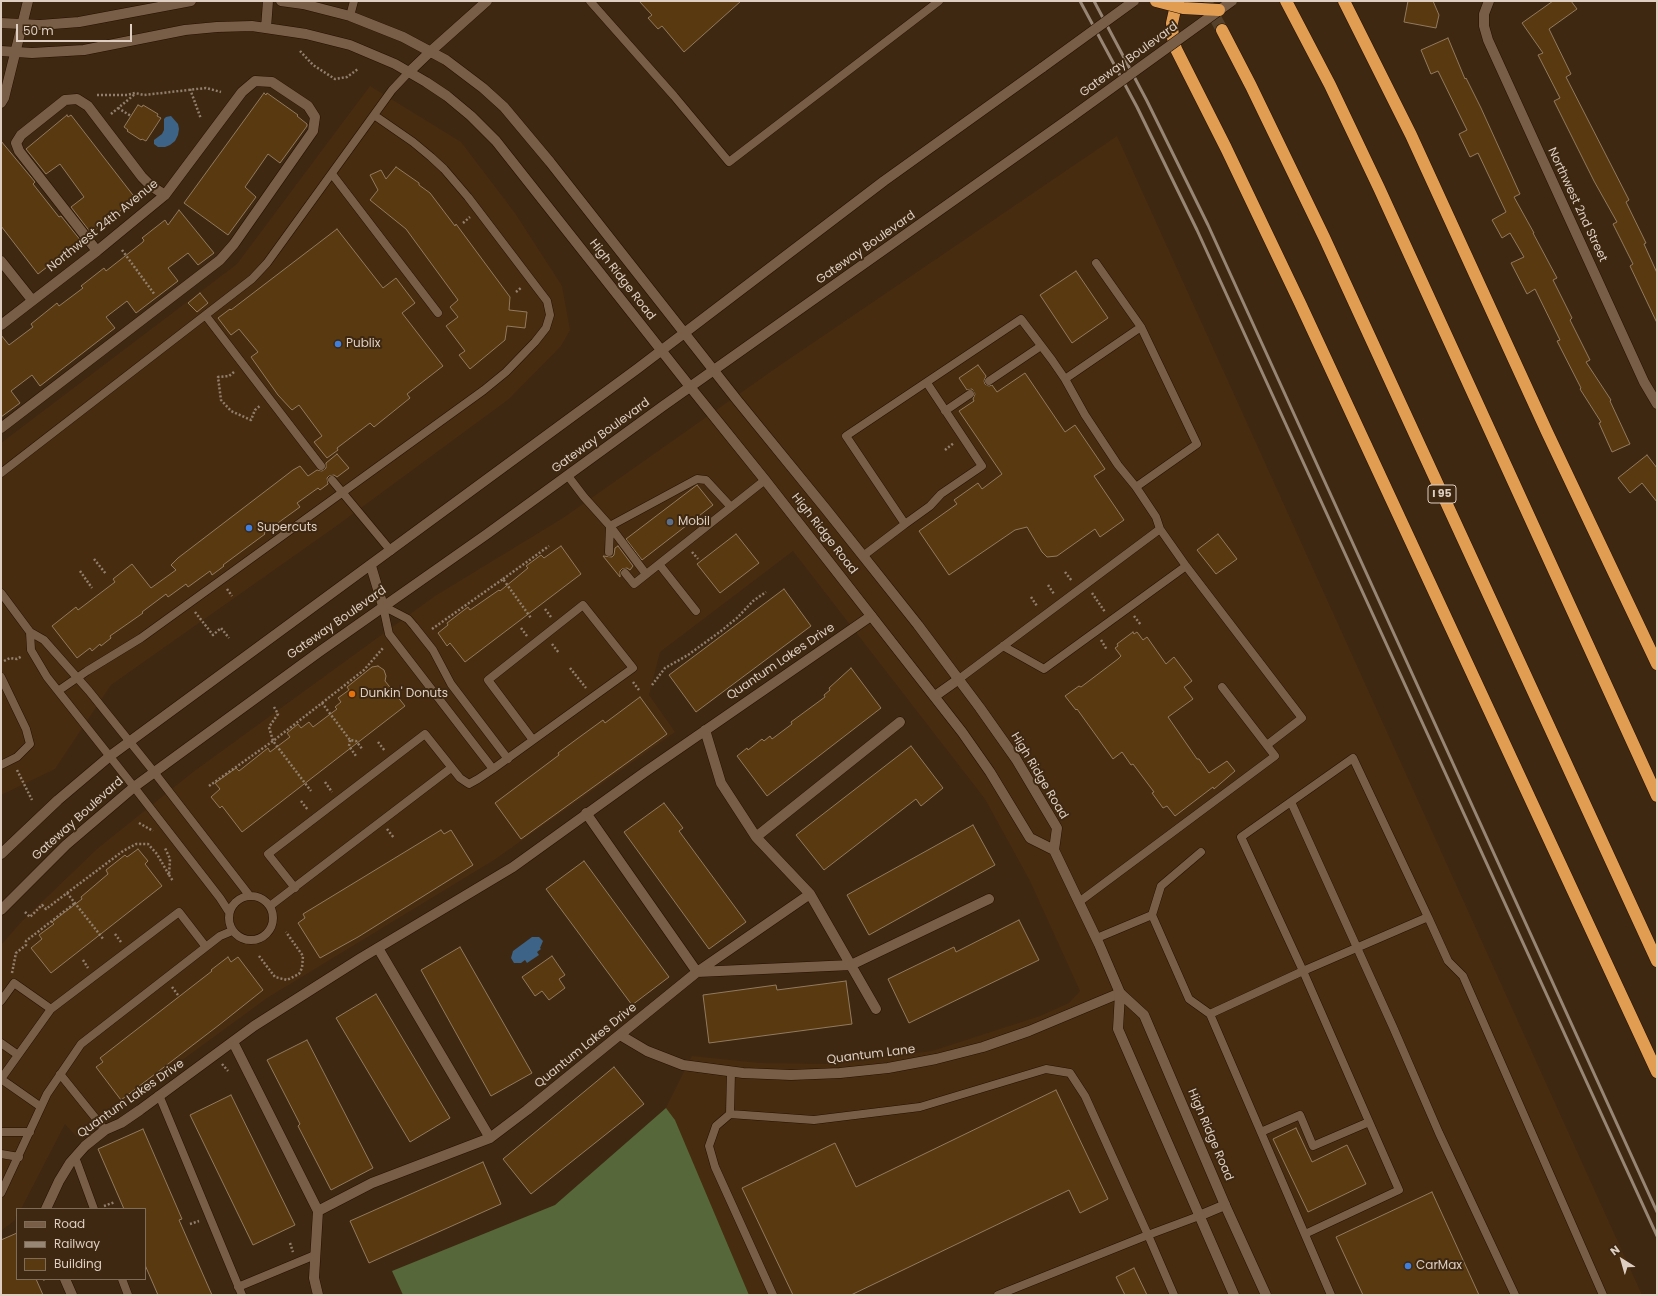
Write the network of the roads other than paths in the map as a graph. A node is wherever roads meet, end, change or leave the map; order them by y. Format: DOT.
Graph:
graph roads {
  1 [pos="28,1"];
  2 [pos="191,1"];
  3 [pos="268,1"];
  4 [pos="280,1"];
  5 [pos="354,1"];
  6 [pos="487,1"];
  7 [pos="590,1"];
  8 [pos="939,1"];
  9 [pos="1134,1"];
  10 [pos="1156,1"];
  11 [pos="1232,1"];
  12 [pos="1286,1"];
  13 [pos="1344,1"];
  14 [pos="1489,1"];
  15 [pos="1176,4"];
  16 [pos="1219,10"];
  17 [pos="350,16"];
  18 [pos="1,23"];
  19 [pos="22,25"];
  20 [pos="266,28"];
  21 [pos="1222,30"];
  22 [pos="1174,43"];
  23 [pos="1,51"];
  24 [pos="431,51"];
  25 [pos="16,52"];
  26 [pos="409,72"];
  27 [pos="1,103"];
  28 [pos="374,115"];
  29 [pos="332,174"];
  30 [pos="165,195"];
  31 [pos="97,251"];
  32 [pos="1,260"];
  33 [pos="1096,263"];
  34 [pos="32,300"];
  35 [pos="438,312"];
  36 [pos="206,316"];
  37 [pos="1,324"];
  38 [pos="1141,327"];
  39 [pos="685,334"];
  40 [pos="1041,346"];
  41 [pos="661,351"];
  42 [pos="714,371"];
  43 [pos="1065,379"];
  44 [pos="989,381"];
  45 [pos="927,383"];
  46 [pos="690,388"];
  47 [pos="970,394"];
  48 [pos="1657,404"];
  49 [pos="945,411"];
  50 [pos="1,428"];
  51 [pos="321,466"];
  52 [pos="1,473"];
  53 [pos="568,476"];
  54 [pos="332,480"];
  55 [pos="765,480"];
  56 [pos="1136,487"];
  57 [pos="342,493"];
  58 [pos="731,507"];
  59 [pos="905,524"];
  60 [pos="610,526"];
  61 [pos="1160,529"];
  62 [pos="391,551"];
  63 [pos="609,552"];
  64 [pos="863,556"];
  65 [pos="659,564"];
  66 [pos="371,566"];
  67 [pos="1186,566"];
  68 [pos="626,573"];
  69 [pos="646,574"];
  70 [pos="1,593"];
  71 [pos="383,606"];
  72 [pos="696,611"];
  73 [pos="871,616"];
  74 [pos="30,632"];
  75 [pos="1003,646"];
  76 [pos="1657,664"];
  77 [pos="1,677"];
  78 [pos="76,678"];
  79 [pos="959,679"];
  80 [pos="1222,687"];
  81 [pos="58,691"];
  82 [pos="934,696"];
  83 [pos="900,722"];
  84 [pos="705,730"];
  85 [pos="533,740"];
  86 [pos="130,742"];
  87 [pos="1266,745"];
  88 [pos="110,756"];
  89 [pos="508,758"];
  90 [pos="1,765"];
  91 [pos="451,768"];
  92 [pos="493,769"];
  93 [pos="154,772"];
  94 [pos="134,786"];
  95 [pos="1657,796"];
  96 [pos="1291,802"];
  97 [pos="586,814"];
  98 [pos="756,836"];
  99 [pos="1054,850"];
  100 [pos="1200,852"];
  101 [pos="1,854"];
  102 [pos="295,888"];
  103 [pos="810,894"];
  104 [pos="249,895"];
  105 [pos="989,899"];
  106 [pos="1079,902"];
  107 [pos="270,906"];
  108 [pos="1,910"];
  109 [pos="229,912"];
  110 [pos="1152,915"];
  111 [pos="1428,917"];
  112 [pos="232,931"];
  113 [pos="1097,938"];
  114 [pos="206,947"];
  115 [pos="1357,947"];
  116 [pos="378,948"];
  117 [pos="1657,961"];
  118 [pos="851,965"];
  119 [pos="1303,971"];
  120 [pos="697,972"];
  121 [pos="1120,993"];
  122 [pos="1,1001"];
  123 [pos="51,1009"];
  124 [pos="876,1009"];
  125 [pos="1210,1014"];
  126 [pos="620,1035"];
  127 [pos="233,1042"];
  128 [pos="1,1043"];
  129 [pos="18,1055"];
  130 [pos="731,1072"];
  131 [pos="1657,1072"];
  132 [pos="60,1074"];
  133 [pos="159,1095"];
  134 [pos="41,1107"];
  135 [pos="730,1114"];
  136 [pos="1369,1122"];
  137 [pos="105,1130"];
  138 [pos="1,1132"];
  139 [pos="30,1132"];
  140 [pos="1261,1132"];
  141 [pos="490,1138"];
  142 [pos="1,1154"];
  143 [pos="19,1156"];
  144 [pos="75,1158"];
  145 [pos="1,1193"];
  146 [pos="1225,1205"];
  147 [pos="46,1208"];
  148 [pos="94,1208"];
  149 [pos="318,1212"];
  150 [pos="1199,1216"];
  151 [pos="1304,1234"];
  152 [pos="1148,1235"];
  153 [pos="315,1255"];
  154 [pos="66,1280"];
  155 [pos="122,1280"];
  156 [pos="238,1287"];
  157 [pos="72,1295"];
  158 [pos="128,1295"];
  159 [pos="242,1295"];
  160 [pos="318,1295"];
  161 [pos="774,1295"];
  162 [pos="998,1295"];
  163 [pos="1174,1295"];
  164 [pos="1234,1295"];
  165 [pos="1266,1295"];
  166 [pos="1331,1295"];
  167 [pos="1515,1295"];
  168 [pos="1603,1295"];
  1 -- 19 [label="street"];
  2 -- 19 [label="street"];
  3 -- 20 [label="street"];
  4 -- 17 [label="street, High Ridge Road"];
  5 -- 17 [label="lane"];
  6 -- 24 [label="street"];
  7 -- 8 [label="lane"];
  9 -- 39 [label="street, Gateway Boulevard, bridge"];
  10 -- 15 [label="highway, bridge"];
  11 -- 16 [label="street, Gateway Boulevard, bridge"];
  12 -- 95 [label="highway"];
  13 -- 76 [label="highway"];
  14 -- 48 [label="street, Northwest 2nd Street"];
  15 -- 16 [label="highway, bridge"];
  15 -- 22 [label="highway"];
  16 -- 22 [label="street, Gateway Boulevard, bridge"];
  17 -- 24 [label="street, High Ridge Road"];
  18 -- 19 [label="street"];
  19 -- 25 [label="street"];
  20 -- 25 [label="street, High Ridge Road"];
  20 -- 26 [label="street, High Ridge Road"];
  21 -- 117 [label="highway, I 95"];
  22 -- 42 [label="street, Gateway Boulevard, bridge"];
  22 -- 131 [label="highway"];
  23 -- 25 [label="street, High Ridge Road"];
  24 -- 26 [label="street"];
  24 -- 39 [label="street, High Ridge Road"];
  25 -- 27 [label="street"];
  26 -- 28 [label="lane"];
  26 -- 41 [label="street, High Ridge Road"];
  28 -- 29 [label="lane"];
  28 -- 57 [label="lane"];
  29 -- 35 [label="lane"];
  29 -- 36 [label="lane"];
  30 -- 31 [label="street, Northwest 24th Avenue"];
  30 -- 31 [label="street"];
  30 -- 50 [label="street, Northwest 24th Avenue"];
  31 -- 34 [label="street, Northwest 24th Avenue"];
  32 -- 34 [label="street"];
  33 -- 38 [label="lane"];
  34 -- 37 [label="street, Northwest 24th Avenue"];
  36 -- 51 [label="lane"];
  36 -- 52 [label="lane"];
  38 -- 43 [label="lane"];
  38 -- 56 [label="lane"];
  39 -- 41 [label="street, Gateway Boulevard"];
  39 -- 42 [label="street, High Ridge Road"];
  40 -- 43 [label="lane"];
  40 -- 44 [label="lane"];
  40 -- 45 [label="lane"];
  41 -- 46 [label="street, High Ridge Road"];
  41 -- 62 [label="street, Gateway Boulevard"];
  42 -- 46 [label="street, Gateway Boulevard"];
  42 -- 64 [label="street, High Ridge Road"];
  43 -- 56 [label="lane"];
  45 -- 49 [label="lane"];
  45 -- 59 [label="lane"];
  46 -- 53 [label="street, Gateway Boulevard"];
  46 -- 55 [label="street, High Ridge Road"];
  47 -- 49 [label="lane"];
  49 -- 59 [label="lane"];
  53 -- 60 [label="lane"];
  53 -- 71 [label="street, Gateway Boulevard"];
  54 -- 57 [label="lane"];
  55 -- 58 [label="lane"];
  55 -- 73 [label="street, High Ridge Road"];
  56 -- 61 [label="lane"];
  57 -- 62 [label="lane"];
  57 -- 78 [label="lane"];
  58 -- 60 [label="lane"];
  58 -- 65 [label="lane"];
  59 -- 64 [label="lane"];
  60 -- 63 [label="lane"];
  60 -- 69 [label="lane"];
  61 -- 67 [label="lane"];
  61 -- 75 [label="lane"];
  62 -- 66 [label="street, Gateway Boulevard"];
  64 -- 79 [label="street, High Ridge Road"];
  65 -- 69 [label="lane"];
  65 -- 72 [label="lane"];
  66 -- 71 [label="street"];
  66 -- 86 [label="street, Gateway Boulevard"];
  67 -- 75 [label="lane"];
  67 -- 87 [label="lane"];
  68 -- 69 [label="lane"];
  70 -- 74 [label="lane"];
  71 -- 89 [label="lane"];
  71 -- 92 [label="lane"];
  71 -- 93 [label="street, Gateway Boulevard"];
  73 -- 82 [label="street, High Ridge Road"];
  73 -- 84 [label="street, Quantum Lakes Drive"];
  74 -- 78 [label="lane"];
  74 -- 81 [label="lane"];
  75 -- 79 [label="lane"];
  77 -- 90 [label="lane"];
  78 -- 81 [label="lane"];
  78 -- 86 [label="lane"];
  79 -- 82 [label="street"];
  79 -- 99 [label="street, High Ridge Road"];
  80 -- 87 [label="lane"];
  81 -- 88 [label="lane"];
  82 -- 99 [label="street, High Ridge Road"];
  83 -- 98 [label="street"];
  84 -- 97 [label="street, Quantum Lakes Drive"];
  84 -- 98 [label="street"];
  85 -- 85 [label="lane"];
  85 -- 89 [label="lane"];
  86 -- 88 [label="street, Gateway Boulevard"];
  86 -- 93 [label="lane"];
  87 -- 106 [label="lane"];
  88 -- 94 [label="lane"];
  88 -- 101 [label="street, Gateway Boulevard"];
  89 -- 92 [label="lane"];
  91 -- 92 [label="lane"];
  91 -- 102 [label="lane"];
  91 -- 102 [label="lane"];
  93 -- 94 [label="street, Gateway Boulevard"];
  93 -- 104 [label="lane"];
  94 -- 108 [label="street, Gateway Boulevard"];
  94 -- 109 [label="lane"];
  96 -- 111 [label="lane"];
  96 -- 115 [label="lane"];
  96 -- 119 [label="lane"];
  97 -- 116 [label="street, Quantum Lakes Drive"];
  97 -- 120 [label="street"];
  98 -- 103 [label="street"];
  99 -- 106 [label="street, High Ridge Road"];
  100 -- 110 [label="lane"];
  102 -- 107 [label="lane"];
  103 -- 118 [label="street"];
  103 -- 120 [label="street, Quantum Lakes Drive"];
  104 -- 107 [label="lane"];
  104 -- 109 [label="lane"];
  105 -- 118 [label="street"];
  106 -- 113 [label="street, High Ridge Road"];
  107 -- 112 [label="lane"];
  109 -- 112 [label="lane"];
  110 -- 113 [label="lane"];
  110 -- 125 [label="lane"];
  111 -- 115 [label="lane"];
  111 -- 168 [label="lane"];
  112 -- 114 [label="lane"];
  113 -- 121 [label="street, High Ridge Road"];
  114 -- 123 [label="lane"];
  114 -- 132 [label="lane"];
  115 -- 119 [label="lane"];
  115 -- 167 [label="lane"];
  116 -- 127 [label="street, Quantum Lakes Drive"];
  116 -- 141 [label="street"];
  118 -- 120 [label="street"];
  118 -- 124 [label="street"];
  119 -- 125 [label="lane"];
  119 -- 136 [label="lane"];
  120 -- 126 [label="street, Quantum Lakes Drive"];
  121 -- 130 [label="street, Quantum Lane"];
  121 -- 146 [label="street, High Ridge Road"];
  121 -- 150 [label="street, High Ridge Road"];
  122 -- 123 [label="lane"];
  123 -- 129 [label="lane"];
  125 -- 140 [label="lane"];
  126 -- 130 [label="street, Quantum Lane"];
  126 -- 141 [label="street, Quantum Lakes Drive"];
  127 -- 133 [label="street, Quantum Lakes Drive"];
  127 -- 149 [label="street"];
  128 -- 129 [label="lane"];
  129 -- 134 [label="lane"];
  130 -- 135 [label="lane"];
  132 -- 134 [label="lane"];
  132 -- 137 [label="lane"];
  133 -- 137 [label="street, Quantum Lakes Drive"];
  133 -- 156 [label="lane"];
  134 -- 139 [label="lane"];
  135 -- 152 [label="lane"];
  135 -- 161 [label="lane"];
  136 -- 140 [label="lane"];
  136 -- 151 [label="lane"];
  137 -- 144 [label="street, Quantum Lakes Drive"];
  138 -- 139 [label="lane"];
  139 -- 143 [label="lane"];
  140 -- 151 [label="lane"];
  141 -- 149 [label="street, Quantum Lakes Drive"];
  142 -- 143 [label="lane"];
  143 -- 145 [label="lane"];
  144 -- 147 [label="street, Quantum Lakes Drive"];
  144 -- 148 [label="lane"];
  146 -- 150 [label="street"];
  146 -- 165 [label="street, High Ridge Road"];
  149 -- 153 [label="street"];
  150 -- 152 [label="lane"];
  150 -- 164 [label="street, High Ridge Road"];
  151 -- 166 [label="lane"];
  152 -- 162 [label="lane"];
  152 -- 163 [label="lane"];
  153 -- 156 [label="lane"];
  153 -- 160 [label="street"];
  154 -- 157 [label="street"];
  155 -- 158 [label="lane"];
  156 -- 159 [label="lane"];
}
